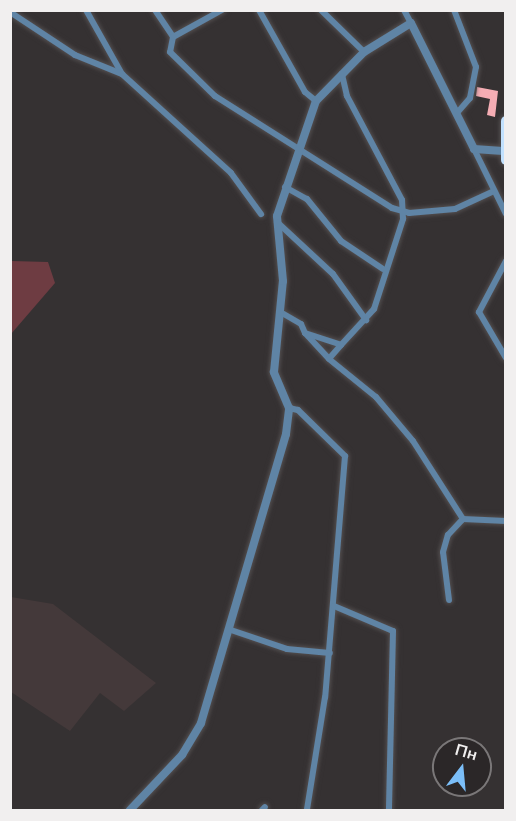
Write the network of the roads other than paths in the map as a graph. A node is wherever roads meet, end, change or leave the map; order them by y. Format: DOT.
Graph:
graph roads {
  1 [pos="86,10"];
  2 [pos="156,10"];
  3 [pos="222,10"];
  4 [pos="259,10"];
  5 [pos="321,10"];
  6 [pos="404,10"];
  7 [pos="454,10"];
  8 [pos="10,12"];
  9 [pos="411,23"];
  10 [pos="173,37"];
  11 [pos="364,52"];
  12 [pos="122,74"];
  13 [pos="342,74"];
  14 [pos="316,101"];
  15 [pos="456,114"];
  16 [pos="506,121"];
  17 [pos="300,149"];
  18 [pos="474,149"];
  19 [pos="504,156"];
  20 [pos="285,187"];
  21 [pos="494,191"];
  22 [pos="402,211"];
  23 [pos="261,214"];
  24 [pos="506,214"];
  25 [pos="277,222"];
  26 [pos="506,261"];
  27 [pos="383,269"];
  28 [pos="282,313"];
  29 [pos="366,320"];
  30 [pos="305,333"];
  31 [pos="341,345"];
  32 [pos="506,358"];
  33 [pos="329,359"];
  34 [pos="289,408"];
  35 [pos="464,519"];
  36 [pos="506,521"];
  37 [pos="449,600"];
  38 [pos="334,606"];
  39 [pos="228,629"];
  40 [pos="330,653"];
  41 [pos="130,810"];
  42 [pos="307,810"];
  43 [pos="389,810"];
  1 -- 12 [label="street"];
  2 -- 10 [label="street"];
  3 -- 10 [label="street"];
  4 -- 14 [label="street"];
  5 -- 11 [label="street"];
  6 -- 9 [label="street"];
  7 -- 15 [label="street"];
  8 -- 12 [label="street"];
  9 -- 11 [label="street"];
  9 -- 15 [label="street"];
  10 -- 17 [label="street"];
  11 -- 13 [label="street"];
  12 -- 23 [label="street"];
  13 -- 14 [label="street"];
  13 -- 22 [label="street"];
  14 -- 17 [label="street"];
  15 -- 18 [label="street"];
  16 -- 19 [label="highway"];
  17 -- 20 [label="street"];
  17 -- 22 [label="street"];
  18 -- 19 [label="street"];
  18 -- 21 [label="street"];
  20 -- 25 [label="street"];
  20 -- 27 [label="street"];
  21 -- 22 [label="street"];
  21 -- 24 [label="street"];
  22 -- 27 [label="street"];
  25 -- 28 [label="street"];
  25 -- 29 [label="street"];
  26 -- 32 [label="street"];
  27 -- 29 [label="street"];
  28 -- 30 [label="street"];
  28 -- 34 [label="street"];
  29 -- 31 [label="street"];
  30 -- 31 [label="street"];
  30 -- 33 [label="street"];
  31 -- 33 [label="street"];
  33 -- 35 [label="street"];
  34 -- 38 [label="street"];
  34 -- 39 [label="street"];
  35 -- 36 [label="street"];
  35 -- 37 [label="street"];
  38 -- 40 [label="street"];
  38 -- 43 [label="street"];
  39 -- 40 [label="street"];
  39 -- 41 [label="street"];
  40 -- 42 [label="street"];
}
